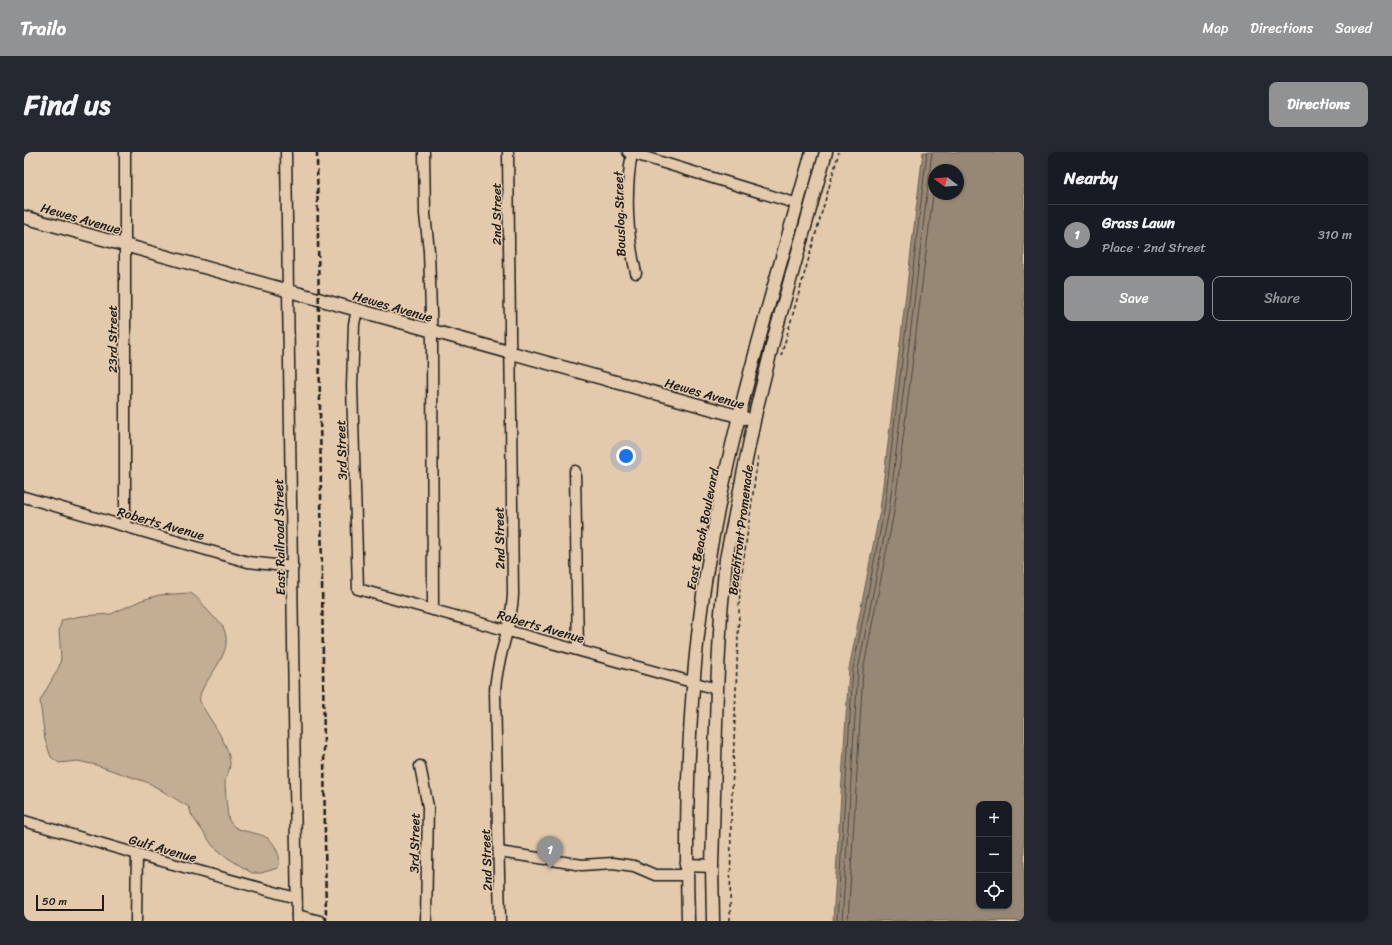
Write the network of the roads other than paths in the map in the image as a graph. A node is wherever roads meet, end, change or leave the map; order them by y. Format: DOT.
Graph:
graph roads {
  1 [pos="125,152"];
  2 [pos="286,152"];
  3 [pos="424,152"];
  4 [pos="508,152"];
  5 [pos="812,152"];
  6 [pos="826,152"];
  7 [pos="630,153"];
  8 [pos="798,204"];
  9 [pos="24,217"];
  10 [pos="126,245"];
  11 [pos="636,273"];
  12 [pos="289,291"];
  13 [pos="357,310"];
  14 [pos="431,331"];
  15 [pos="510,353"];
  16 [pos="738,417"];
  17 [pos="754,421"];
  18 [pos="575,471"];
  19 [pos="24,497"];
  20 [pos="125,526"];
  21 [pos="293,567"];
  22 [pos="358,589"];
  23 [pos="433,610"];
  24 [pos="508,630"];
  25 [pos="578,650"];
  26 [pos="693,683"];
  27 [pos="717,689"];
  28 [pos="420,766"];
  29 [pos="24,821"];
  30 [pos="499,852"];
  31 [pos="136,854"];
  32 [pos="712,866"];
  33 [pos="686,870"];
  34 [pos="296,898"];
  35 [pos="297,918"];
  36 [pos="136,921"];
  37 [pos="320,921"];
  38 [pos="426,921"];
  39 [pos="500,921"];
  40 [pos="688,921"];
  41 [pos="713,921"];
  1 -- 10 [label="street, 23rd Street"];
  2 -- 12 [label="street, East Railroad Street"];
  3 -- 14 [label="street"];
  4 -- 15 [label="street, 2nd Street"];
  5 -- 8 [label="main road, East Beach Boulevard"];
  6 -- 17 [label="main road"];
  7 -- 8 [label="street"];
  7 -- 11 [label="street, Bouslog Street"];
  8 -- 16 [label="main road, East Beach Boulevard"];
  9 -- 10 [label="main road, Hewes Avenue"];
  10 -- 12 [label="main road, Hewes Avenue"];
  10 -- 20 [label="street, 23rd Street"];
  12 -- 13 [label="main road, Hewes Avenue"];
  12 -- 21 [label="street, East Railroad Street"];
  13 -- 14 [label="main road, Hewes Avenue"];
  13 -- 22 [label="street, 3rd Street"];
  14 -- 15 [label="main road, Hewes Avenue"];
  14 -- 23 [label="street"];
  15 -- 16 [label="main road, Hewes Avenue"];
  15 -- 24 [label="street, 2nd Street"];
  16 -- 17 [label="main road, Hewes Avenue"];
  16 -- 26 [label="main road, East Beach Boulevard"];
  17 -- 27 [label="main road"];
  18 -- 25 [label="street"];
  19 -- 20 [label="street, Roberts Avenue"];
  20 -- 21 [label="street, Roberts Avenue"];
  21 -- 34 [label="street, East Railroad Street"];
  22 -- 23 [label="street, Roberts Avenue"];
  23 -- 24 [label="street, Roberts Avenue"];
  24 -- 25 [label="street, Roberts Avenue"];
  24 -- 30 [label="street, 2nd Street"];
  25 -- 26 [label="street, Roberts Avenue"];
  26 -- 27 [label="street, Roberts Avenue"];
  26 -- 33 [label="main road, East Beach Boulevard"];
  27 -- 32 [label="main road"];
  28 -- 38 [label="street, 3rd Street"];
  29 -- 31 [label="street, Gulf Avenue"];
  30 -- 33 [label="street"];
  30 -- 39 [label="street, 2nd Street"];
  31 -- 34 [label="street, Gulf Avenue"];
  31 -- 36 [label="street"];
  32 -- 33 [label="main road"];
  32 -- 41 [label="main road"];
  33 -- 40 [label="main road, East Beach Boulevard"];
  34 -- 35 [label="street, East Railroad Street"];
  35 -- 37 [label="street"];
}
